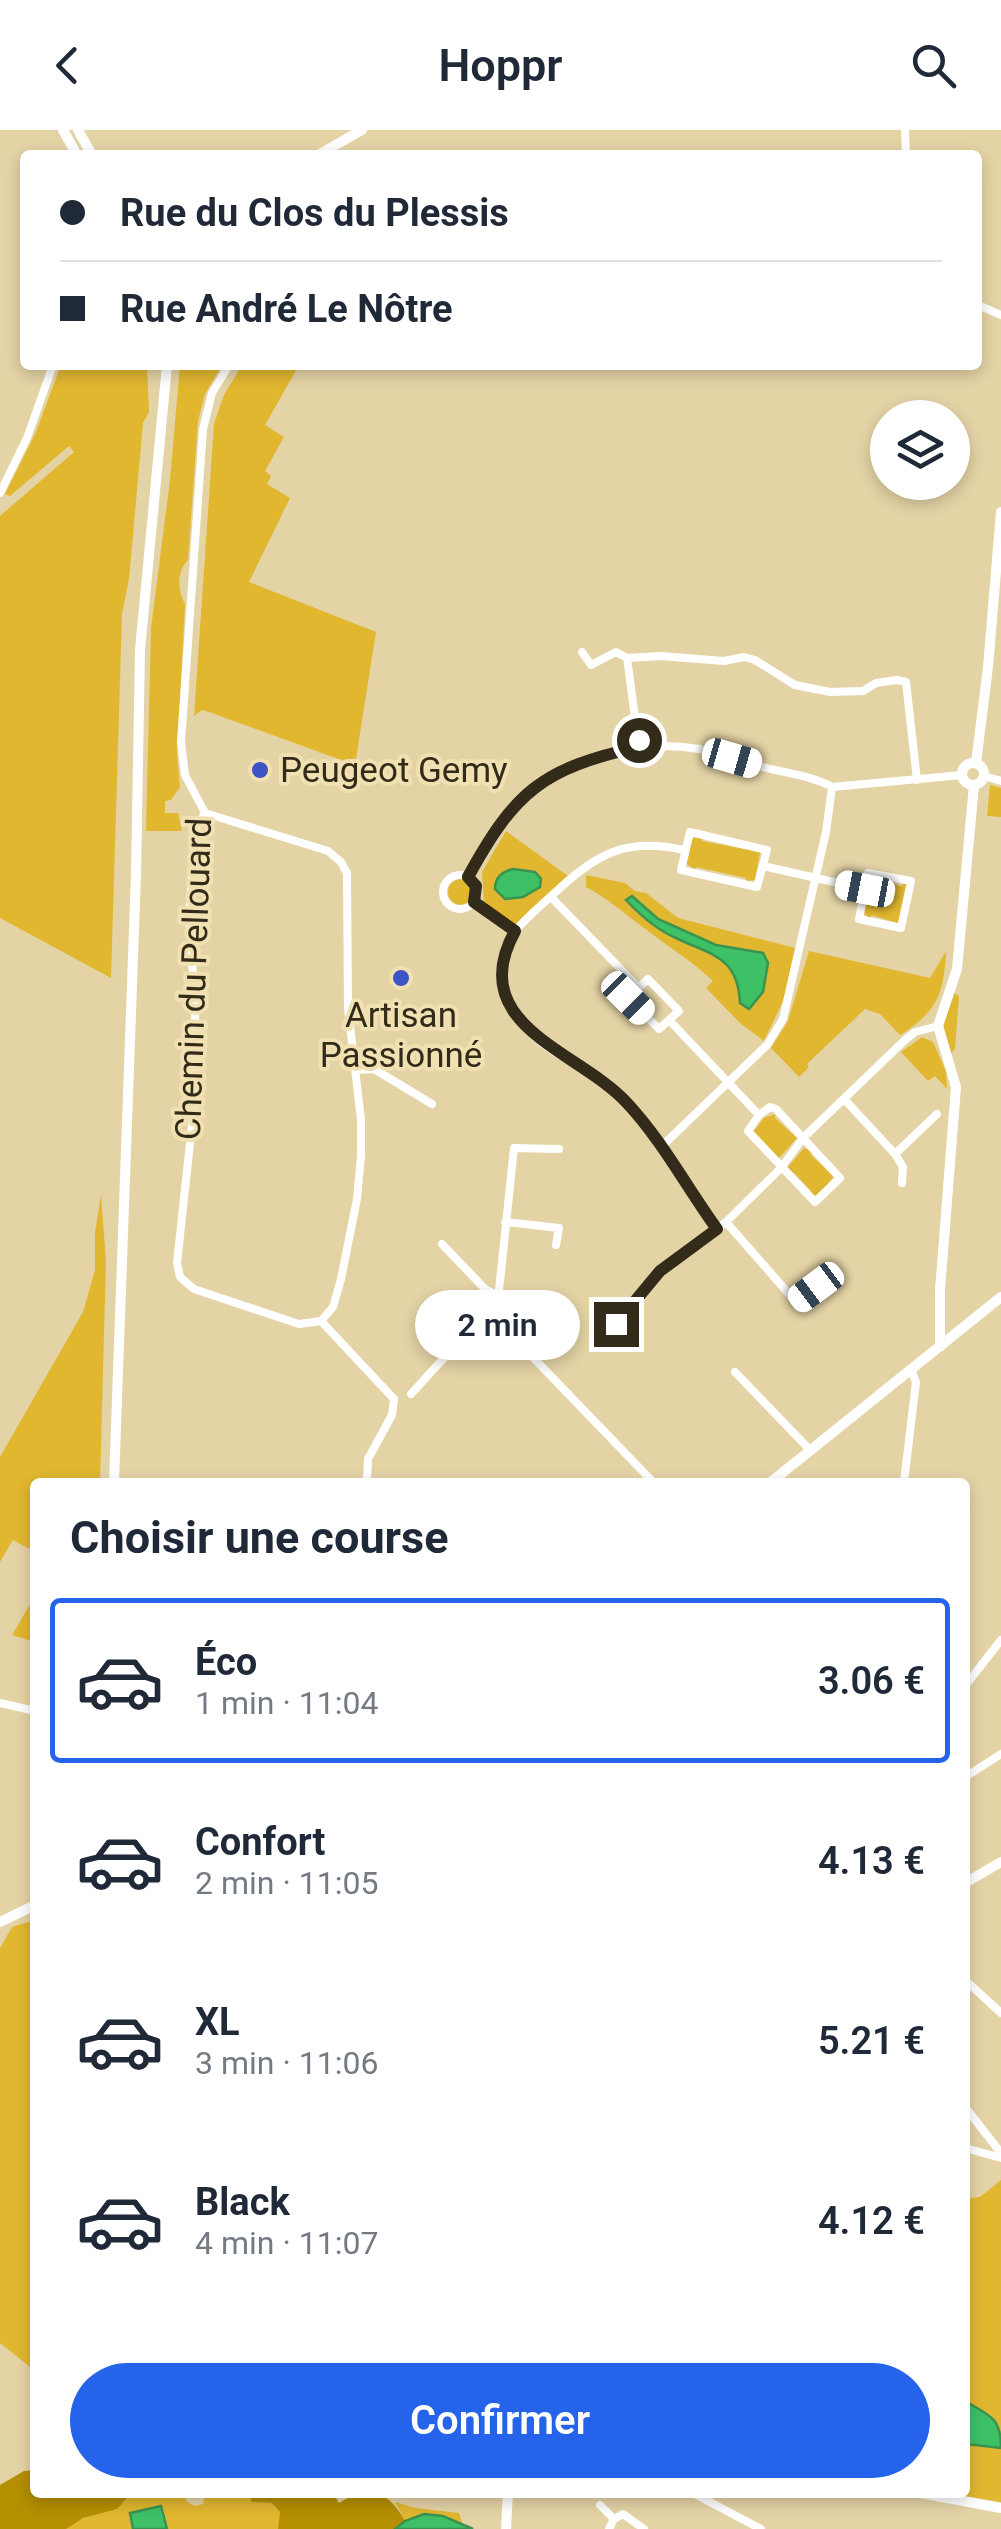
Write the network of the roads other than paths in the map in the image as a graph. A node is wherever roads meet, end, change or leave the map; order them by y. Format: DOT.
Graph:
graph roads {
  1 [pos="362,130"];
  2 [pos="327,150"];
  3 [pos="51,370"];
  4 [pos="163,370"];
  5 [pos="226,370"];
  6 [pos="0,493"];
  7 [pos="1001,512"];
  8 [pos="996,628"];
  9 [pos="582,652"];
  10 [pos="627,658"];
  11 [pos="639,747"];
  12 [pos="976,763"];
  13 [pos="962,775"];
  14 [pos="984,776"];
  15 [pos="917,780"];
  16 [pos="1001,781"];
  17 [pos="974,785"];
  18 [pos="832,787"];
  19 [pos="204,813"];
  20 [pos="684,850"];
  21 [pos="763,866"];
  22 [pos="468,877"];
  23 [pos="816,879"];
  24 [pos="865,889"];
  25 [pos="551,896"];
  26 [pos="474,902"];
  27 [pos="515,931"];
  28 [pos="638,987"];
  29 [pos="669,1020"];
  30 [pos="938,1026"];
  31 [pos="356,1070"];
  32 [pos="727,1082"];
  33 [pos="844,1099"];
  34 [pos="432,1104"];
  35 [pos="937,1114"];
  36 [pos="759,1115"];
  37 [pos="803,1138"];
  38 [pos="660,1148"];
  39 [pos="559,1149"];
  40 [pos="895,1154"];
  41 [pos="781,1168"];
  42 [pos="902,1184"];
  43 [pos="505,1222"];
  44 [pos="726,1222"];
  45 [pos="717,1229"];
  46 [pos="442,1244"];
  47 [pos="556,1245"];
  48 [pos="816,1287"];
  49 [pos="498,1295"];
  50 [pos="1001,1298"];
  51 [pos="495,1313"];
  52 [pos="321,1321"];
  53 [pos="616,1324"];
  54 [pos="940,1346"];
  55 [pos="911,1370"];
  56 [pos="735,1372"];
  57 [pos="411,1394"];
  58 [pos="810,1450"];
  59 [pos="114,1478"];
  60 [pos="367,1478"];
  61 [pos="649,1478"];
  62 [pos="776,1478"];
  63 [pos="904,1478"];
  64 [pos="1000,1641"];
  65 [pos="970,1680"];
  66 [pos="0,1702"];
  67 [pos="30,1710"];
  68 [pos="1001,1754"];
  69 [pos="970,1775"];
  70 [pos="1001,1862"];
  71 [pos="970,1883"];
  72 [pos="30,1907"];
  73 [pos="0,1922"];
  74 [pos="970,1985"];
  75 [pos="1001,2013"];
  76 [pos="970,2115"];
  77 [pos="970,2149"];
  78 [pos="1001,2156"];
  79 [pos="508,2498"];
  80 [pos="702,2498"];
  81 [pos="947,2498"];
  82 [pos="600,2505"];
  83 [pos="1001,2508"];
  84 [pos="614,2519"];
  85 [pos="506,2529"];
  86 [pos="608,2529"];
  87 [pos="644,2529"];
  88 [pos="761,2529"];
  1 -- 2 [label="main road"];
  3 -- 6 [label="street"];
  4 -- 59 [label="main road"];
  5 -- 19 [label="street, Chemin du Pellouard"];
  7 -- 8 [label="main road"];
  8 -- 12 [label="main road"];
  9 -- 10 [label="street"];
  10 -- 11 [label="street"];
  10 -- 15 [label="street"];
  11 -- 18 [label="street"];
  11 -- 22 [label="street"];
  12 -- 13 [label="main road"];
  12 -- 14 [label="main road"];
  13 -- 15 [label="street"];
  13 -- 17 [label="main road"];
  14 -- 16 [label="street"];
  14 -- 17 [label="main road"];
  15 -- 18 [label="street"];
  17 -- 30 [label="main road"];
  18 -- 23 [label="street"];
  19 -- 31 [label="street"];
  19 -- 52 [label="street, Chemin du Pellouard"];
  20 -- 21 [label="street"];
  20 -- 21 [label="street"];
  20 -- 25 [label="street"];
  21 -- 23 [label="street"];
  22 -- 26 [label="street"];
  22 -- 26 [label="street"];
  23 -- 24 [label="street"];
  23 -- 32 [label="street"];
  24 -- 24 [label="street"];
  25 -- 27 [label="street"];
  25 -- 28 [label="street"];
  26 -- 27 [label="street"];
  27 -- 38 [label="street"];
  28 -- 29 [label="street"];
  28 -- 29 [label="street"];
  29 -- 32 [label="street"];
  30 -- 33 [label="street"];
  30 -- 54 [label="main road"];
  31 -- 34 [label="street"];
  31 -- 52 [label="street"];
  32 -- 36 [label="street"];
  32 -- 38 [label="street"];
  33 -- 37 [label="street"];
  33 -- 40 [label="street"];
  35 -- 40 [label="street"];
  36 -- 37 [label="street"];
  36 -- 41 [label="street"];
  37 -- 41 [label="street"];
  37 -- 41 [label="street"];
  38 -- 45 [label="street"];
  39 -- 43 [label="street"];
  40 -- 42 [label="street"];
  41 -- 44 [label="street"];
  43 -- 47 [label="street"];
  43 -- 49 [label="street"];
  44 -- 45 [label="street"];
  44 -- 48 [label="street"];
  45 -- 53 [label="street"];
  46 -- 49 [label="street"];
  49 -- 51 [label="street"];
  50 -- 54 [label="main road"];
  51 -- 57 [label="street"];
  51 -- 61 [label="street"];
  52 -- 60 [label="street"];
  54 -- 55 [label="main road"];
  55 -- 58 [label="main road"];
  55 -- 63 [label="street"];
  56 -- 58 [label="street"];
  58 -- 62 [label="main road"];
  64 -- 65 [label="street"];
  66 -- 67 [label="street"];
  68 -- 69 [label="street"];
  70 -- 71 [label="main road"];
  72 -- 73 [label="main road"];
  74 -- 75 [label="street"];
  76 -- 78 [label="street"];
  77 -- 78 [label="street"];
  79 -- 85 [label="main road"];
  80 -- 88 [label="street"];
  81 -- 83 [label="main road"];
  82 -- 84 [label="street"];
  84 -- 86 [label="street"];
  84 -- 87 [label="street"];
}
